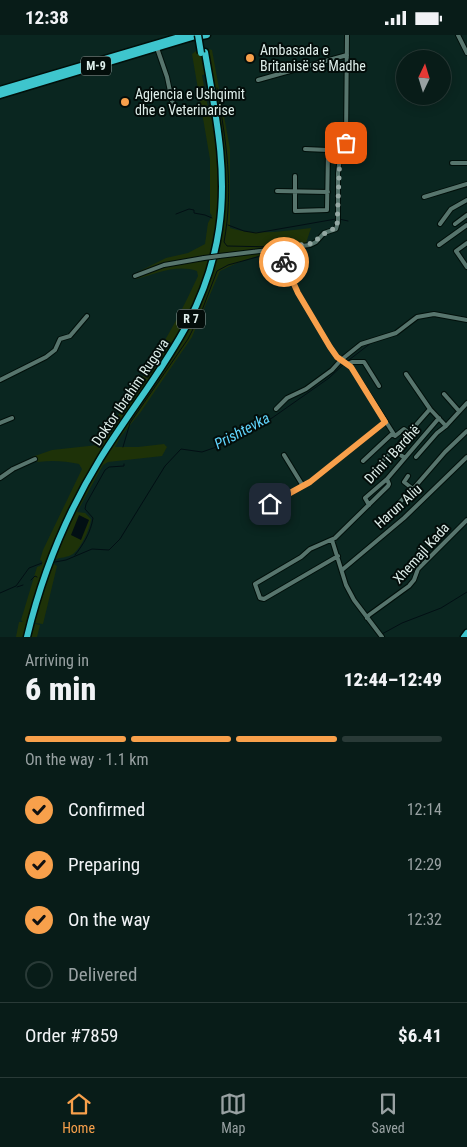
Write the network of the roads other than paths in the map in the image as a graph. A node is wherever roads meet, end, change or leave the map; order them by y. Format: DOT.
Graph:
graph roads {
  1 [pos="207,35"];
  2 [pos="347,35"];
  3 [pos="458,35"];
  4 [pos="195,36"];
  5 [pos="157,48"];
  6 [pos="467,53"];
  7 [pos="347,55"];
  8 [pos="258,80"];
  9 [pos="0,90"];
  10 [pos="0,95"];
  11 [pos="178,114"];
  12 [pos="305,149"];
  13 [pos="328,150"];
  14 [pos="341,150"];
  15 [pos="452,163"];
  16 [pos="467,163"];
  17 [pos="295,176"];
  18 [pos="467,184"];
  19 [pos="277,191"];
  20 [pos="295,191"];
  21 [pos="328,192"];
  22 [pos="424,197"];
  23 [pos="467,199"];
  24 [pos="467,215"];
  25 [pos="440,224"];
  26 [pos="455,224"];
  27 [pos="467,225"];
  28 [pos="467,243"];
  29 [pos="438,245"];
  30 [pos="280,248"];
  31 [pos="467,267"];
  32 [pos="135,276"];
  33 [pos="87,316"];
  34 [pos="467,320"];
  35 [pos="344,363"];
  36 [pos="406,374"];
  37 [pos="0,380"];
  38 [pos="379,386"];
  39 [pos="444,394"];
  40 [pos="467,403"];
  41 [pos="276,409"];
  42 [pos="430,409"];
  43 [pos="459,411"];
  44 [pos="12,418"];
  45 [pos="439,418"];
  46 [pos="385,422"];
  47 [pos="0,423"];
  48 [pos="446,426"];
  49 [pos="467,431"];
  50 [pos="393,433"];
  51 [pos="410,433"];
  52 [pos="400,444"];
  53 [pos="284,455"];
  54 [pos="416,457"];
  55 [pos="467,457"];
  56 [pos="405,458"];
  57 [pos="35,459"];
  58 [pos="363,461"];
  59 [pos="378,466"];
  60 [pos="408,476"];
  61 [pos="0,479"];
  62 [pos="387,479"];
  63 [pos="302,486"];
  64 [pos="413,489"];
  65 [pos="270,504"];
  66 [pos="369,505"];
  67 [pos="391,511"];
  68 [pos="467,520"];
  69 [pos="332,540"];
  70 [pos="338,557"];
  71 [pos="342,569"];
  72 [pos="367,618"];
  73 [pos="467,633"];
  74 [pos="26,637"];
  75 [pos="382,637"];
  76 [pos="464,637"];
  1 -- 4 [label="highway"];
  2 -- 7 [label="street"];
  3 -- 6 [label="street"];
  4 -- 5 [label="highway, M-9"];
  4 -- 9 [label="highway, M-9"];
  4 -- 74 [label="highway, Doktor Ibrahim Rugova / R 7"];
  5 -- 10 [label="highway, M-9"];
  5 -- 11 [label="street"];
  7 -- 8 [label="street"];
  7 -- 14 [label="street"];
  12 -- 13 [label="street"];
  13 -- 14 [label="street"];
  13 -- 21 [label="street"];
  14 -- 30 [label="street"];
  15 -- 16 [label="street"];
  17 -- 20 [label="street"];
  18 -- 22 [label="street"];
  19 -- 20 [label="street"];
  20 -- 21 [label="street"];
  20 -- 21 [label="street"];
  23 -- 25 [label="street"];
  24 -- 26 [label="street"];
  27 -- 29 [label="street"];
  28 -- 31 [label="street"];
  30 -- 32 [label="street, bridge"];
  30 -- 35 [label="street"];
  33 -- 37 [label="street"];
  34 -- 35 [label="street"];
  35 -- 38 [label="street"];
  35 -- 41 [label="street"];
  35 -- 46 [label="street"];
  36 -- 42 [label="street"];
  39 -- 43 [label="street"];
  40 -- 43 [label="street"];
  42 -- 45 [label="street"];
  42 -- 51 [label="street"];
  43 -- 48 [label="street"];
  44 -- 47 [label="street"];
  45 -- 48 [label="street"];
  45 -- 56 [label="street, Drini i Bardhë"];
  46 -- 50 [label="street"];
  46 -- 63 [label="street"];
  48 -- 54 [label="street"];
  49 -- 64 [label="street"];
  50 -- 51 [label="street"];
  50 -- 58 [label="street"];
  51 -- 52 [label="street"];
  53 -- 63 [label="street"];
  55 -- 71 [label="street, Harun Aliu"];
  56 -- 59 [label="street"];
  56 -- 62 [label="street, Drini i Bardhë"];
  57 -- 61 [label="street"];
  60 -- 64 [label="street"];
  62 -- 66 [label="street"];
  62 -- 66 [label="street, Drini i Bardhë"];
  63 -- 65 [label="street"];
  64 -- 67 [label="street"];
  66 -- 69 [label="street"];
  68 -- 72 [label="street, Xhemajl Kada"];
  69 -- 70 [label="street"];
  69 -- 70 [label="street"];
  70 -- 71 [label="street"];
  71 -- 72 [label="street"];
  72 -- 75 [label="street"];
  73 -- 76 [label="highway"];
}
